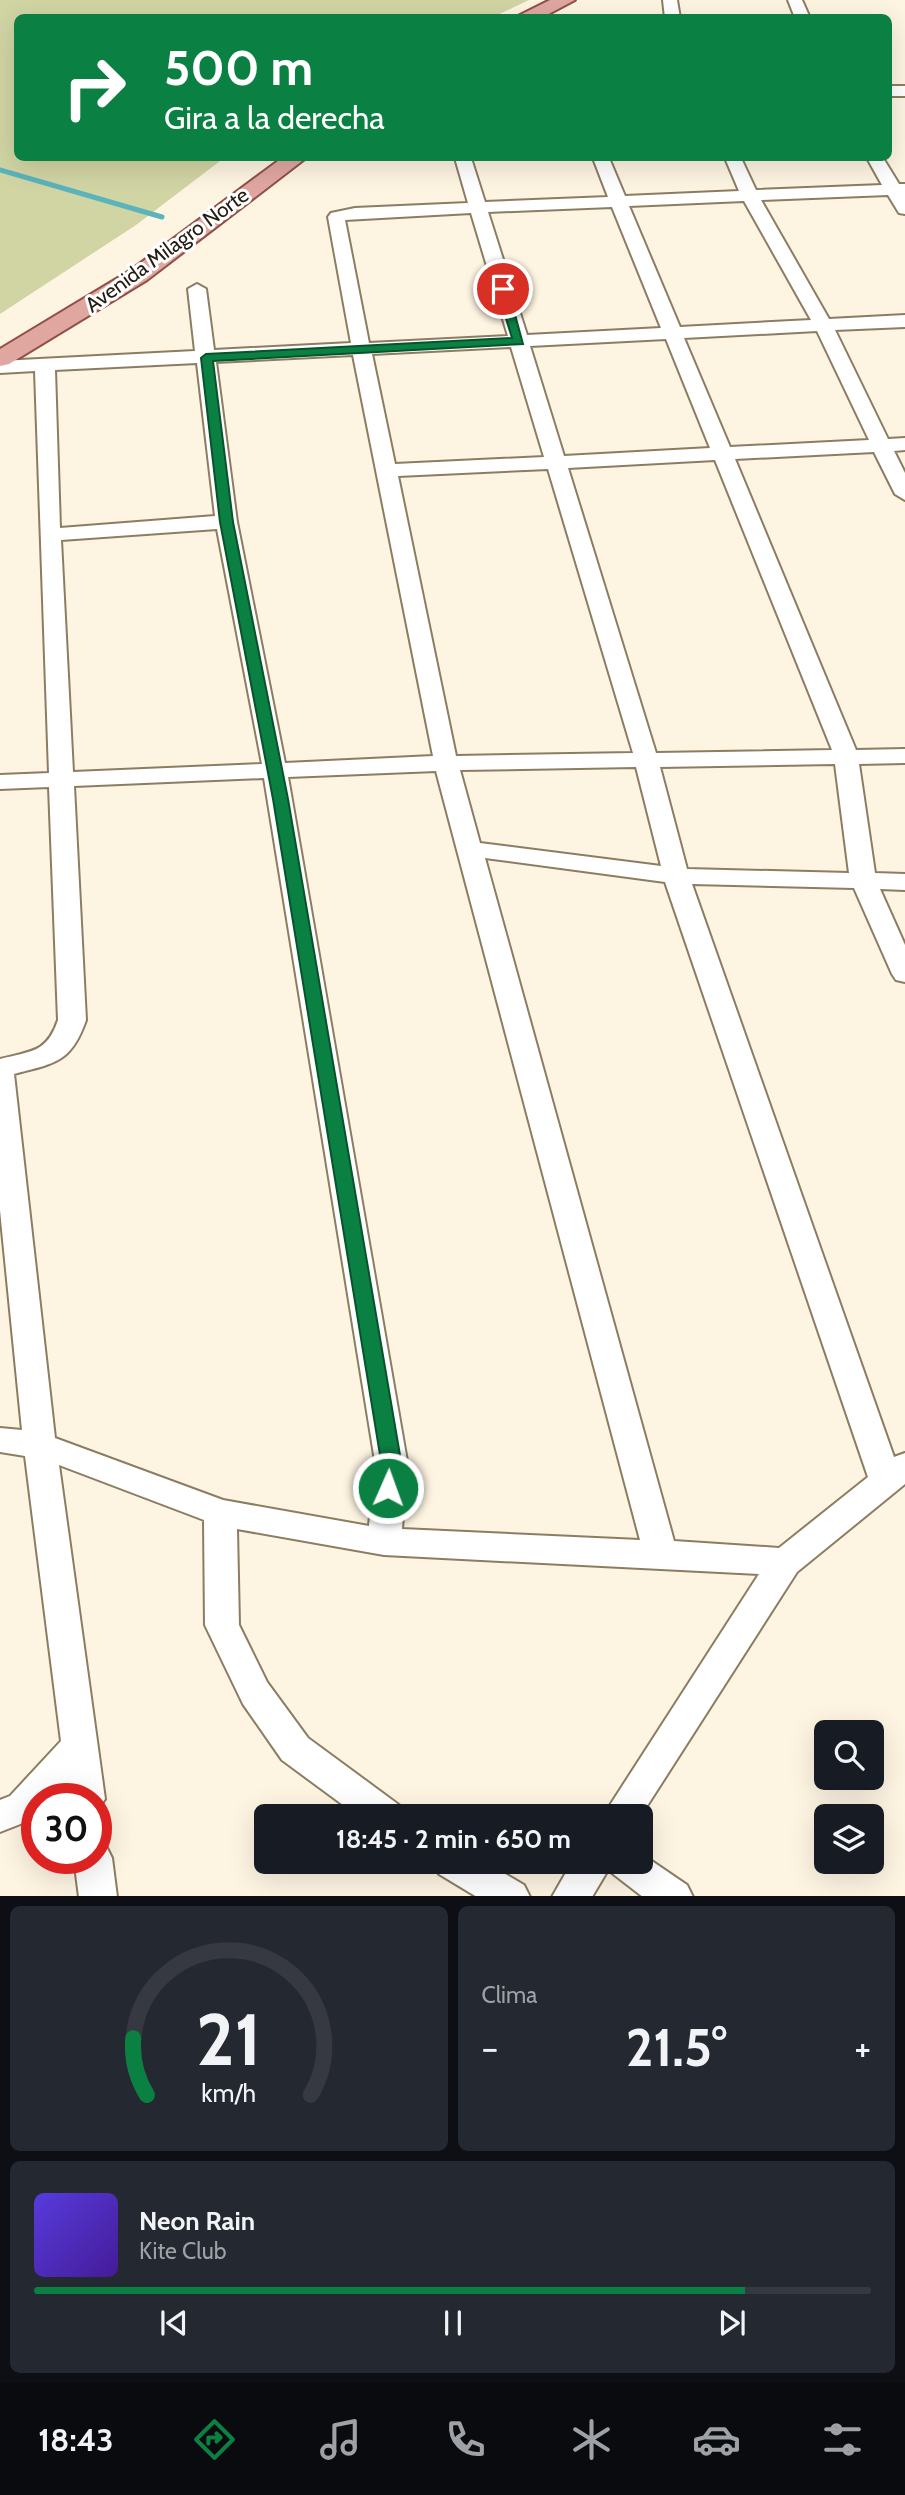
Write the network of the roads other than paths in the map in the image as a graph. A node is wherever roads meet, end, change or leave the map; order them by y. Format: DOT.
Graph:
graph roads {
  1 [pos="574,2"];
  2 [pos="536,14"];
  3 [pos="556,14"];
  4 [pos="264,161"];
  5 [pos="291,161"];
  6 [pos="464,161"];
  7 [pos="602,161"];
  8 [pos="734,161"];
  9 [pos="877,161"];
  10 [pos="899,189"];
  11 [pos="750,195"];
  12 [pos="620,202"];
  13 [pos="479,209"];
  14 [pos="905,209"];
  15 [pos="197,289"];
  16 [pos="905,321"];
  17 [pos="824,326"];
  18 [pos="672,333"];
  19 [pos="0,341"];
  20 [pos="519,341"];
  21 [pos="362,350"];
  22 [pos="206,358"];
  23 [pos="0,359"];
  24 [pos="0,367"];
  25 [pos="46,367"];
  26 [pos="905,444"];
  27 [pos="879,445"];
  28 [pos="721,453"];
  29 [pos="556,463"];
  30 [pos="385,471"];
  31 [pos="905,495"];
  32 [pos="226,522"];
  33 [pos="49,536"];
  34 [pos="846,755"];
  35 [pos="905,756"];
  36 [pos="646,759"];
  37 [pos="446,763"];
  38 [pos="275,771"];
  39 [pos="61,779"];
  40 [pos="0,782"];
  41 [pos="470,849"];
  42 [pos="676,876"];
  43 [pos="863,880"];
  44 [pos="905,882"];
  45 [pos="905,974"];
  46 [pos="0,1070"];
  47 [pos="0,1440"];
  48 [pos="40,1445"];
  49 [pos="895,1474"];
  50 [pos="220,1513"];
  51 [pos="384,1542"];
  52 [pos="661,1554"];
  53 [pos="785,1562"];
  54 [pos="81,1744"];
  55 [pos="85,1783"];
  56 [pos="370,1804"];
  57 [pos="629,1804"];
  58 [pos="0,1816"];
  59 [pos="95,1874"];
  60 [pos="473,1874"];
  61 [pos="585,1874"];
  62 [pos="641,1874"];
  63 [pos="97,1896"];
  64 [pos="511,1896"];
  65 [pos="571,1896"];
  66 [pos="674,1896"];
  1 -- 2 [label="main road"];
  1 -- 3 [label="main road"];
  4 -- 19 [label="main road, Avenida Milagro Norte"];
  5 -- 23 [label="main road, Avenida Milagro Norte"];
  6 -- 13 [label="street"];
  7 -- 12 [label="street"];
  8 -- 11 [label="street"];
  9 -- 10 [label="street"];
  10 -- 11 [label="street"];
  10 -- 14 [label="street"];
  11 -- 12 [label="street"];
  11 -- 17 [label="street"];
  12 -- 13 [label="street"];
  12 -- 18 [label="street"];
  13 -- 20 [label="street"];
  13 -- 21 [label="street"];
  15 -- 22 [label="street"];
  16 -- 17 [label="street"];
  17 -- 18 [label="street"];
  17 -- 27 [label="street"];
  18 -- 20 [label="street"];
  18 -- 28 [label="street"];
  20 -- 21 [label="street"];
  20 -- 29 [label="street"];
  21 -- 22 [label="street"];
  21 -- 30 [label="street"];
  22 -- 25 [label="street"];
  22 -- 32 [label="street"];
  24 -- 25 [label="street"];
  25 -- 33 [label="street"];
  26 -- 27 [label="street"];
  27 -- 28 [label="street"];
  27 -- 31 [label="street"];
  28 -- 29 [label="street"];
  28 -- 34 [label="street"];
  29 -- 30 [label="street"];
  29 -- 36 [label="street"];
  30 -- 37 [label="street"];
  32 -- 33 [label="street"];
  32 -- 38 [label="street"];
  33 -- 39 [label="street"];
  34 -- 35 [label="street"];
  34 -- 36 [label="street"];
  34 -- 43 [label="street"];
  36 -- 37 [label="street"];
  36 -- 42 [label="street"];
  37 -- 38 [label="street"];
  37 -- 41 [label="street"];
  38 -- 39 [label="street"];
  38 -- 51 [label="street"];
  39 -- 40 [label="street"];
  39 -- 46 [label="street"];
  41 -- 42 [label="street"];
  41 -- 52 [label="street"];
  42 -- 43 [label="street"];
  42 -- 49 [label="street"];
  43 -- 44 [label="street"];
  43 -- 45 [label="street"];
  46 -- 48 [label="street"];
  47 -- 48 [label="street"];
  48 -- 50 [label="street"];
  48 -- 54 [label="street"];
  49 -- 53 [label="street"];
  50 -- 51 [label="street"];
  50 -- 56 [label="street"];
  51 -- 52 [label="street"];
  52 -- 53 [label="street"];
  53 -- 57 [label="street"];
  54 -- 55 [label="street"];
  54 -- 58 [label="street"];
  59 -- 63 [label="street"];
  60 -- 64 [label="street"];
  61 -- 65 [label="street"];
  62 -- 66 [label="street"];
}
